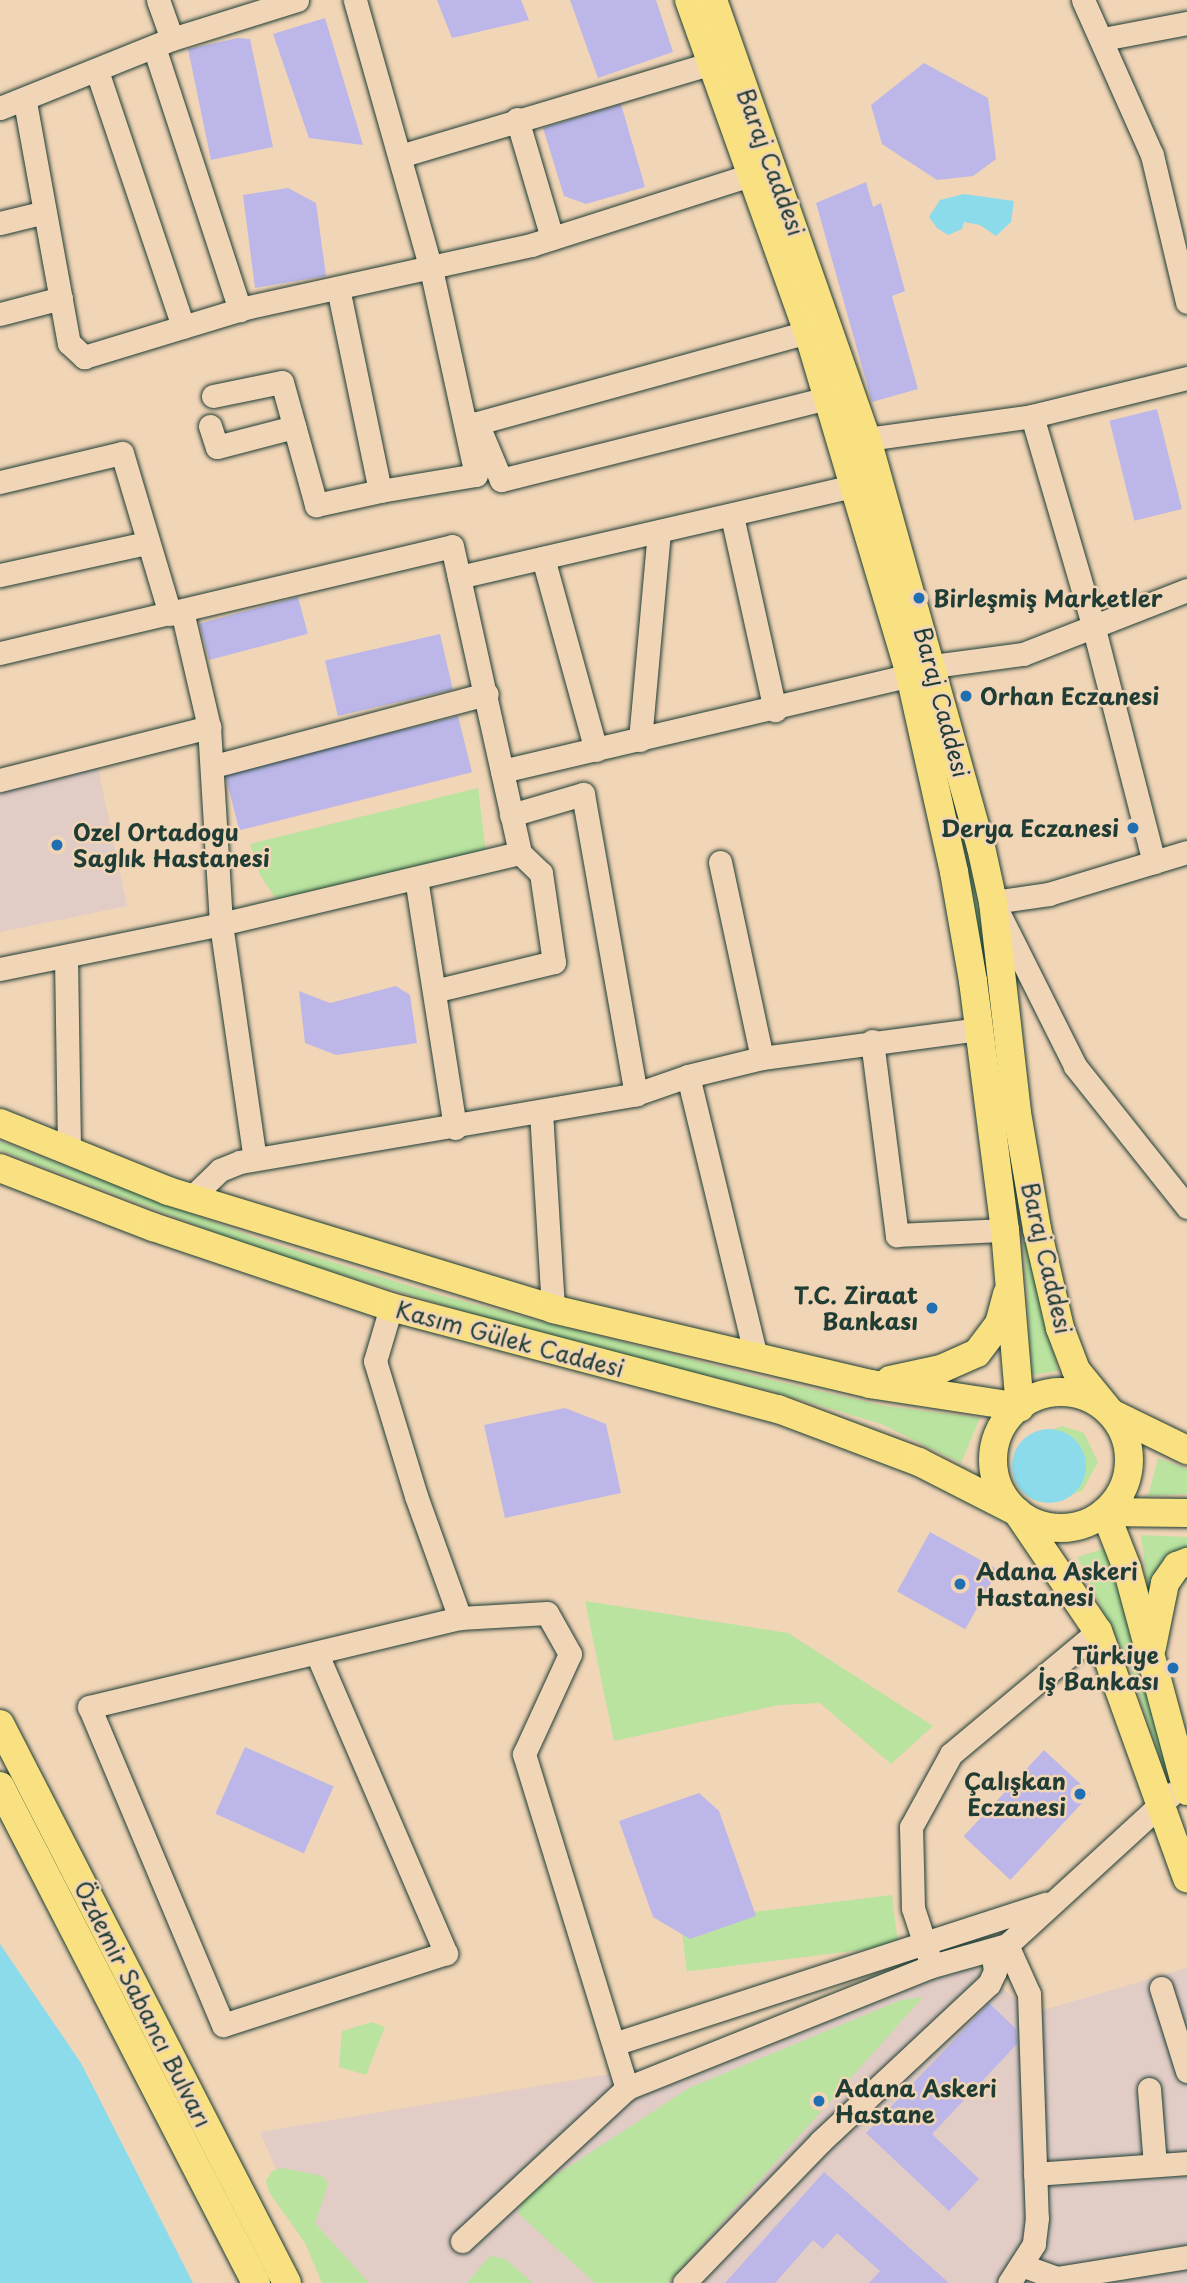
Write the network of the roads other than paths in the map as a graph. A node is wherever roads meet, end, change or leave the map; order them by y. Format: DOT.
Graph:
graph roads {
  1 [pos="158,0"];
  2 [pos="297,0"];
  3 [pos="355,0"];
  4 [pos="689,0"];
  5 [pos="713,0"];
  6 [pos="1083,0"];
  7 [pos="1187,23"];
  8 [pos="1103,38"];
  9 [pos="163,43"];
  10 [pos="711,63"];
  11 [pos="97,71"];
  12 [pos="25,102"];
  13 [pos="0,108"];
  14 [pos="517,119"];
  15 [pos="400,156"];
  16 [pos="754,174"];
  17 [pos="45,212"];
  18 [pos="0,223"];
  19 [pos="552,238"];
  20 [pos="432,269"];
  21 [pos="338,288"];
  22 [pos="61,298"];
  23 [pos="1187,302"];
  24 [pos="240,310"];
  25 [pos="0,314"];
  26 [pos="183,327"];
  27 [pos="808,332"];
  28 [pos="1187,380"];
  29 [pos="213,396"];
  30 [pos="828,398"];
  31 [pos="1032,416"];
  32 [pos="210,426"];
  33 [pos="294,427"];
  34 [pos="867,439"];
  35 [pos="0,482"];
  36 [pos="856,485"];
  37 [pos="380,491"];
  38 [pos="732,516"];
  39 [pos="659,532"];
  40 [pos="147,542"];
  41 [pos="543,558"];
  42 [pos="0,575"];
  43 [pos="458,577"];
  44 [pos="1187,590"];
  45 [pos="176,612"];
  46 [pos="1093,625"];
  47 [pos="0,653"];
  48 [pos="922,671"];
  49 [pos="487,694"];
  50 [pos="775,709"];
  51 [pos="209,727"];
  52 [pos="640,740"];
  53 [pos="596,750"];
  54 [pos="214,766"];
  55 [pos="502,771"];
  56 [pos="0,779"];
  57 [pos="511,815"];
  58 [pos="1187,852"];
  59 [pos="520,853"];
  60 [pos="720,862"];
  61 [pos="1154,862"];
  62 [pos="416,878"];
  63 [pos="993,902"];
  64 [pos="221,924"];
  65 [pos="66,957"];
  66 [pos="0,969"];
  67 [pos="434,991"];
  68 [pos="980,1029"];
  69 [pos="872,1041"];
  70 [pos="762,1058"];
  71 [pos="688,1076"];
  72 [pos="636,1094"];
  73 [pos="541,1112"];
  74 [pos="0,1123"];
  75 [pos="456,1128"];
  76 [pos="69,1151"];
  77 [pos="255,1159"];
  78 [pos="3,1171"];
  79 [pos="191,1198"];
  80 [pos="1187,1207"];
  81 [pos="1005,1230"];
  82 [pos="1010,1286"];
  83 [pos="391,1307"];
  84 [pos="553,1309"];
  85 [pos="756,1357"];
  86 [pos="870,1384"];
  87 [pos="1020,1407"];
  88 [pos="1111,1413"];
  89 [pos="1187,1450"];
  90 [pos="1017,1512"];
  91 [pos="1105,1512"];
  92 [pos="1187,1513"];
  93 [pos="1187,1562"];
  94 [pos="460,1618"];
  95 [pos="1098,1631"];
  96 [pos="317,1654"];
  97 [pos="1150,1664"];
  98 [pos="0,1724"];
  99 [pos="0,1786"];
  100 [pos="1185,1786"];
  101 [pos="1160,1807"];
  102 [pos="1187,1878"];
  103 [pos="1052,1902"];
  104 [pos="926,1942"];
  105 [pos="999,1947"];
  106 [pos="932,1966"];
  107 [pos="1161,1988"];
  108 [pos="614,2044"];
  109 [pos="1187,2071"];
  110 [pos="627,2088"];
  111 [pos="1149,2089"];
  112 [pos="1187,2163"];
  113 [pos="1155,2165"];
  114 [pos="1035,2174"];
  115 [pos="462,2241"];
  116 [pos="1187,2258"];
  117 [pos="1016,2274"];
  118 [pos="256,2283"];
  119 [pos="287,2283"];
  120 [pos="684,2283"];
  1 -- 9 [label="street"];
  2 -- 9 [label="street"];
  3 -- 15 [label="street"];
  4 -- 10 [label="main road, Baraj Caddesi"];
  5 -- 34 [label="main road, Baraj Caddesi"];
  6 -- 8 [label="street"];
  7 -- 8 [label="street"];
  8 -- 23 [label="street"];
  9 -- 11 [label="street"];
  9 -- 24 [label="street"];
  10 -- 14 [label="street"];
  10 -- 16 [label="main road, Baraj Caddesi"];
  11 -- 12 [label="street"];
  11 -- 26 [label="street"];
  12 -- 13 [label="street"];
  12 -- 17 [label="street"];
  14 -- 15 [label="street"];
  14 -- 19 [label="street"];
  15 -- 20 [label="street"];
  16 -- 19 [label="street"];
  16 -- 27 [label="main road, Baraj Caddesi"];
  17 -- 18 [label="street"];
  17 -- 22 [label="street"];
  19 -- 20 [label="street"];
  20 -- 21 [label="street"];
  20 -- 37 [label="street"];
  21 -- 24 [label="street"];
  21 -- 37 [label="street"];
  22 -- 25 [label="street"];
  22 -- 26 [label="street"];
  24 -- 26 [label="street"];
  27 -- 30 [label="main road, Baraj Caddesi"];
  27 -- 30 [label="street"];
  28 -- 31 [label="street"];
  29 -- 33 [label="street"];
  30 -- 36 [label="main road, Baraj Caddesi"];
  31 -- 34 [label="street"];
  31 -- 46 [label="street"];
  32 -- 33 [label="street"];
  33 -- 37 [label="street"];
  34 -- 48 [label="main road, Baraj Caddesi"];
  35 -- 40 [label="street"];
  36 -- 38 [label="street"];
  36 -- 48 [label="main road, Baraj Caddesi"];
  38 -- 39 [label="street"];
  38 -- 50 [label="street"];
  39 -- 41 [label="street"];
  39 -- 52 [label="street"];
  40 -- 42 [label="street"];
  40 -- 45 [label="street"];
  41 -- 43 [label="street"];
  41 -- 53 [label="street"];
  43 -- 45 [label="street"];
  43 -- 49 [label="street"];
  44 -- 46 [label="street"];
  45 -- 47 [label="street"];
  45 -- 51 [label="street"];
  46 -- 48 [label="street"];
  46 -- 61 [label="street"];
  48 -- 50 [label="street"];
  48 -- 63 [label="main road, Baraj Caddesi"];
  48 -- 68 [label="main road, Baraj Caddesi"];
  49 -- 54 [label="street"];
  49 -- 55 [label="street"];
  50 -- 52 [label="street"];
  51 -- 54 [label="street"];
  51 -- 56 [label="street"];
  52 -- 53 [label="street"];
  53 -- 55 [label="street"];
  54 -- 64 [label="street"];
  55 -- 57 [label="street"];
  57 -- 59 [label="street"];
  57 -- 72 [label="street"];
  58 -- 61 [label="street"];
  59 -- 62 [label="street"];
  59 -- 67 [label="street"];
  60 -- 70 [label="street"];
  61 -- 63 [label="street"];
  62 -- 64 [label="street"];
  62 -- 67 [label="street"];
  63 -- 80 [label="street"];
  63 -- 88 [label="main road, Baraj Caddesi"];
  64 -- 65 [label="street"];
  64 -- 77 [label="street"];
  65 -- 66 [label="street"];
  65 -- 76 [label="street"];
  67 -- 75 [label="street"];
  68 -- 69 [label="street"];
  68 -- 81 [label="main road, Baraj Caddesi"];
  69 -- 70 [label="street"];
  69 -- 81 [label="street"];
  70 -- 71 [label="street"];
  71 -- 72 [label="street"];
  71 -- 85 [label="street"];
  72 -- 73 [label="street"];
  73 -- 75 [label="street"];
  73 -- 84 [label="street"];
  74 -- 76 [label="main road, Kasım Gülek Caddesi"];
  75 -- 77 [label="street"];
  76 -- 79 [label="main road, Kasım Gülek Caddesi"];
  77 -- 79 [label="street"];
  78 -- 83 [label="main road, Kasım Gülek Caddesi"];
  79 -- 84 [label="main road, Kasım Gülek Caddesi"];
  81 -- 82 [label="main road, Baraj Caddesi"];
  82 -- 86 [label="main road"];
  82 -- 87 [label="main road, Baraj Caddesi"];
  83 -- 90 [label="main road, Kasım Gülek Caddesi"];
  83 -- 94 [label="street"];
  84 -- 85 [label="main road, Kasım Gülek Caddesi"];
  85 -- 86 [label="main road, Kasım Gülek Caddesi"];
  86 -- 87 [label="main road, Kasım Gülek Caddesi"];
  87 -- 88 [label="main road"];
  87 -- 90 [label="main road"];
  88 -- 89 [label="main road"];
  88 -- 91 [label="main road"];
  90 -- 91 [label="main road"];
  90 -- 95 [label="main road"];
  91 -- 92 [label="main road"];
  91 -- 97 [label="main road"];
  93 -- 97 [label="main road"];
  94 -- 96 [label="street"];
  94 -- 108 [label="street"];
  95 -- 101 [label="main road"];
  95 -- 104 [label="street"];
  96 -- 96 [label="street"];
  97 -- 100 [label="main road"];
  98 -- 119 [label="main road, Özdemir Sabancı Bulvarı"];
  99 -- 118 [label="main road, Özdemir Sabancı Bulvarı"];
  100 -- 101 [label="street"];
  101 -- 102 [label="main road"];
  101 -- 103 [label="street"];
  103 -- 104 [label="street"];
  103 -- 105 [label="street"];
  104 -- 106 [label="street"];
  104 -- 108 [label="street"];
  105 -- 106 [label="street"];
  105 -- 114 [label="street"];
  105 -- 120 [label="street"];
  106 -- 110 [label="street"];
  107 -- 109 [label="street"];
  108 -- 110 [label="street"];
  110 -- 115 [label="street"];
  111 -- 113 [label="street"];
  112 -- 113 [label="street"];
  113 -- 114 [label="street"];
  114 -- 117 [label="street"];
  116 -- 117 [label="street"];
}
